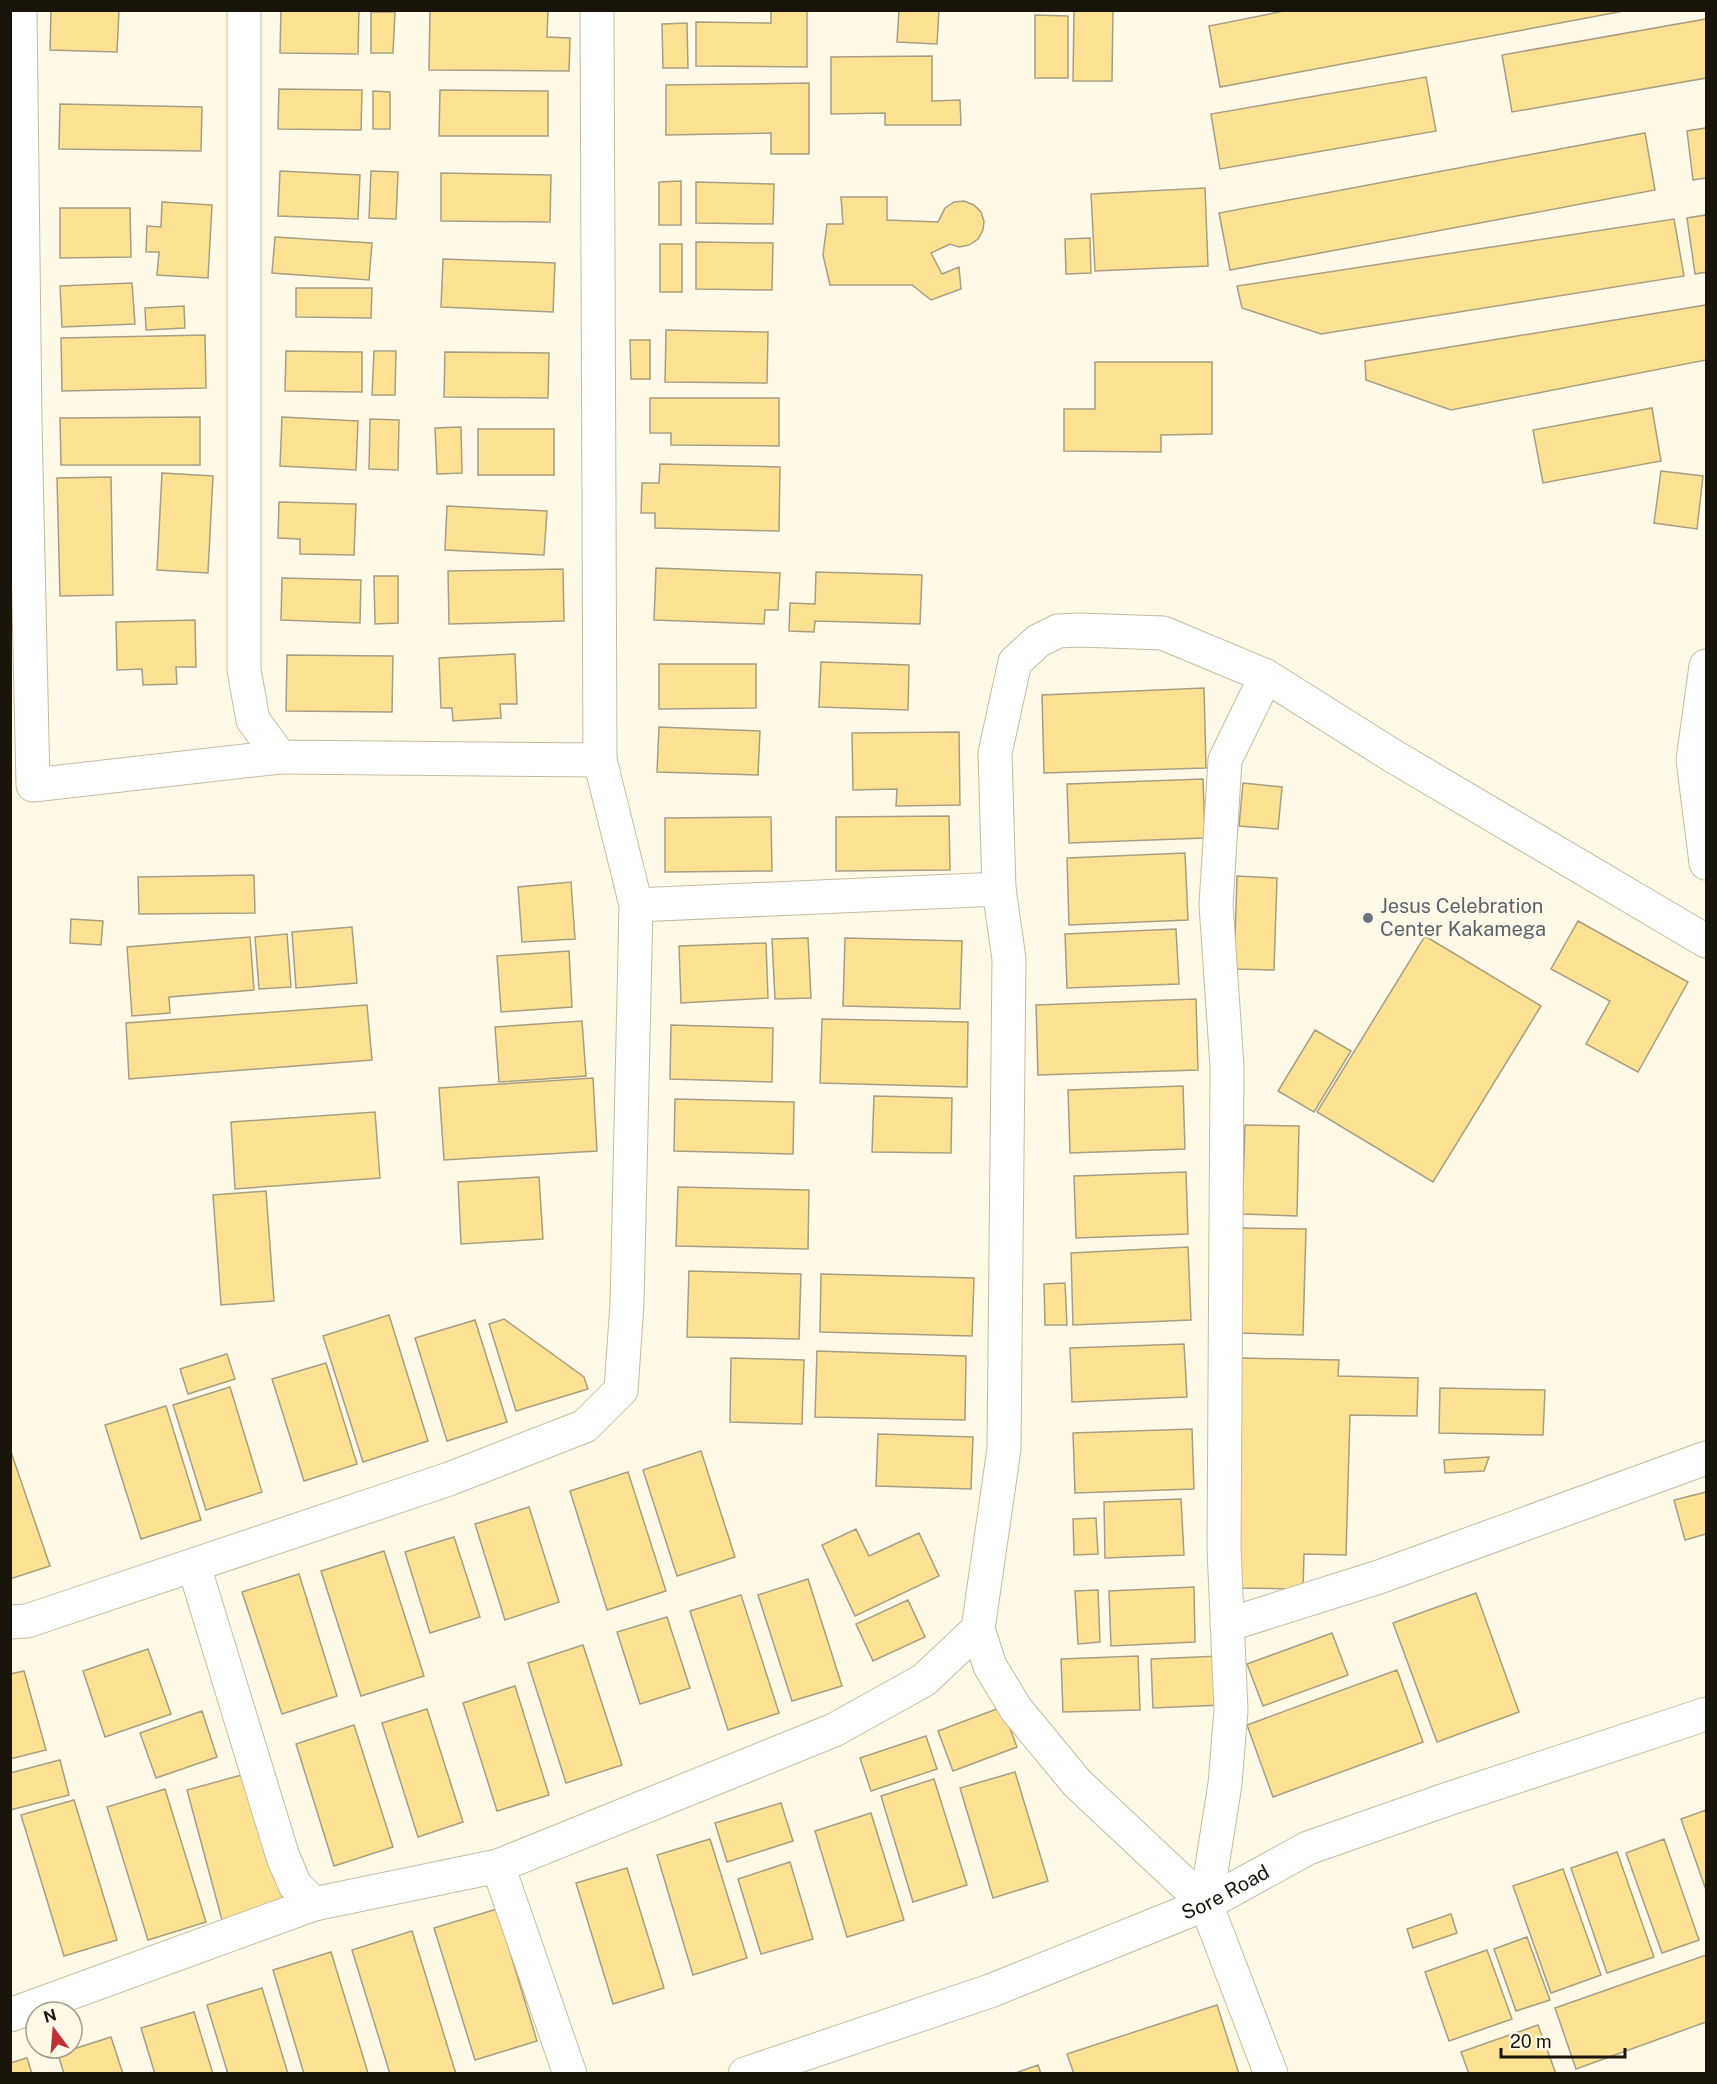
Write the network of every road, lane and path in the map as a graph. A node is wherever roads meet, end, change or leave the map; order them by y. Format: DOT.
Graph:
graph roads {
  1 [pos="20,10"];
  2 [pos="244,10"];
  3 [pos="597,10"];
  4 [pos="18,422"];
  5 [pos="1707,666"];
  6 [pos="1266,676"];
  7 [pos="280,757"];
  8 [pos="600,760"];
  9 [pos="1707,863"];
  10 [pos="999,888"];
  11 [pos="636,905"];
  12 [pos="1707,941"];
  13 [pos="1707,1458"];
  14 [pos="194,1566"];
  15 [pos="10,1622"];
  16 [pos="1227,1625"];
  17 [pos="978,1629"];
  18 [pos="1707,1714"];
  19 [pos="498,1866"];
  20 [pos="314,1904"];
  21 [pos="1206,1904"];
  22 [pos="10,2015"];
  23 [pos="570,2073"];
  24 [pos="745,2073"];
  25 [pos="1271,2073"];
  1 -- 4 [label="street"];
  2 -- 7 [label="street"];
  3 -- 8 [label="street"];
  4 -- 7 [label="street"];
  5 -- 9 [label="street"];
  6 -- 10 [label="street"];
  6 -- 12 [label="street"];
  6 -- 16 [label="street"];
  7 -- 8 [label="street"];
  8 -- 11 [label="street"];
  10 -- 11 [label="street"];
  10 -- 17 [label="street"];
  11 -- 14 [label="street"];
  13 -- 16 [label="street"];
  14 -- 15 [label="street"];
  14 -- 20 [label="street"];
  16 -- 21 [label="street"];
  17 -- 19 [label="street"];
  17 -- 21 [label="street"];
  18 -- 21 [label="street, Sore Road"];
  19 -- 20 [label="street"];
  19 -- 23 [label="street"];
  20 -- 22 [label="street"];
  21 -- 24 [label="street, Sore Road"];
  21 -- 25 [label="street"];
}
